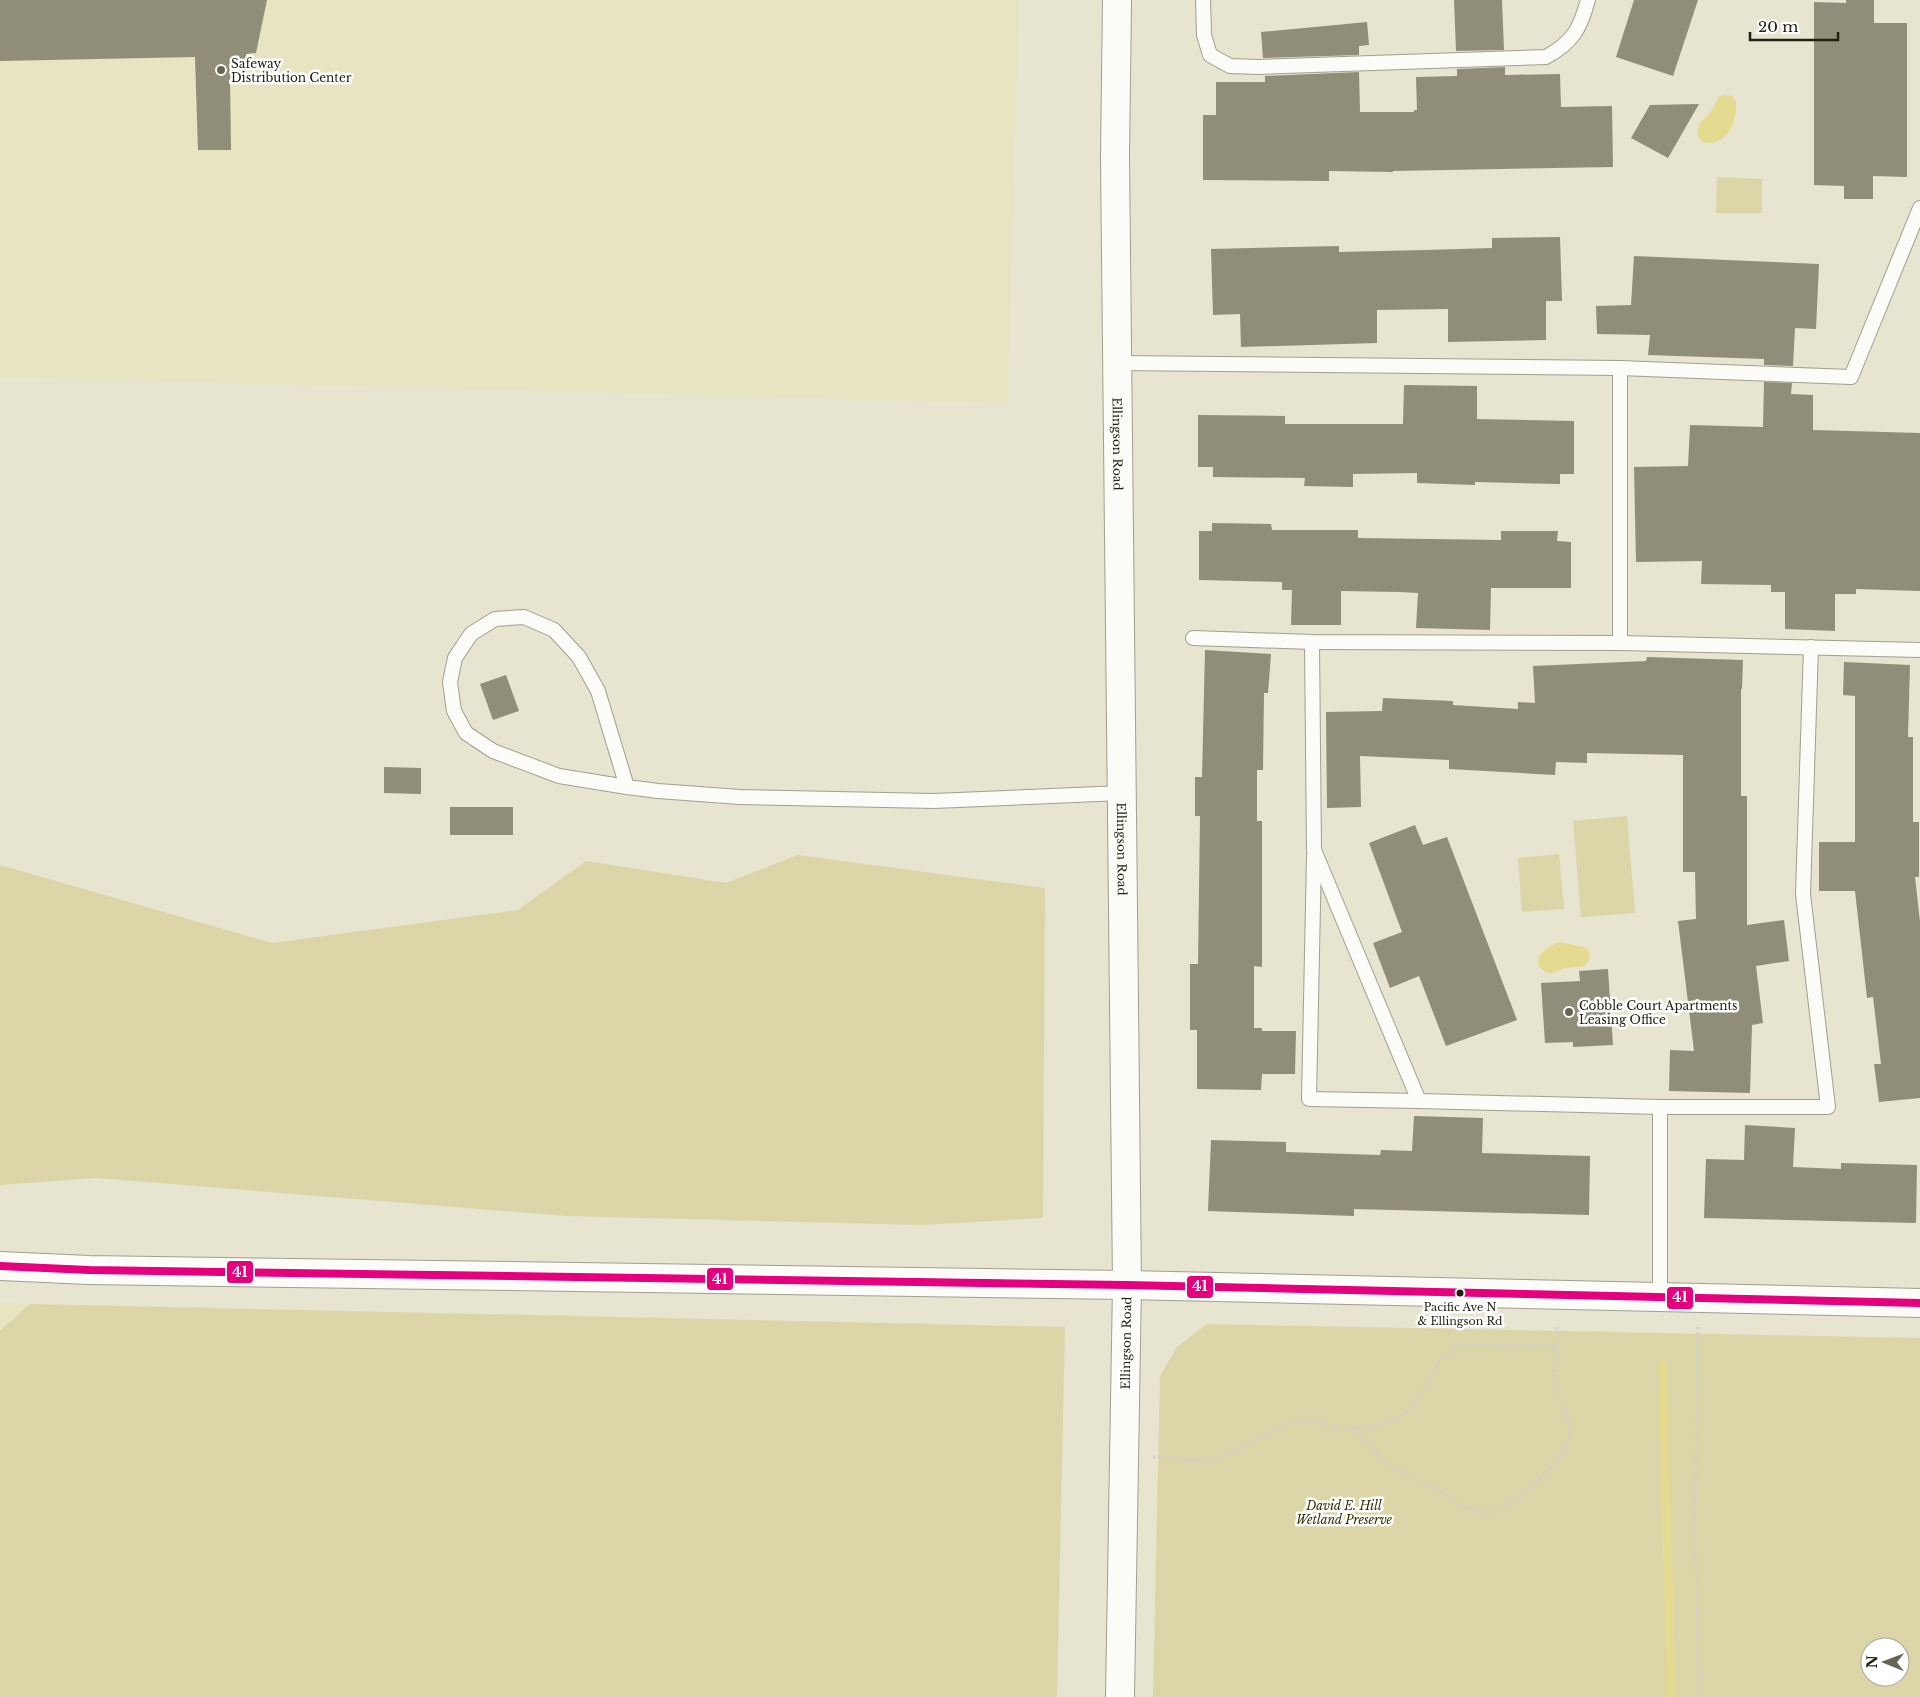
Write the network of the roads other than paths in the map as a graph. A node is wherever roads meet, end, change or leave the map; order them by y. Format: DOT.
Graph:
graph roads {
  1 [pos="1117,0"];
  2 [pos="1203,0"];
  3 [pos="1588,0"];
  4 [pos="1920,208"];
  5 [pos="1117,362"];
  6 [pos="1620,368"];
  7 [pos="1193,638"];
  8 [pos="1312,642"];
  9 [pos="1620,643"];
  10 [pos="1812,647"];
  11 [pos="1920,650"];
  12 [pos="627,787"];
  13 [pos="1122,793"];
  14 [pos="1314,850"];
  15 [pos="1419,1101"];
  16 [pos="1660,1107"];
  17 [pos="0,1266"];
  18 [pos="1127,1286"];
  19 [pos="1660,1297"];
  20 [pos="1920,1303"];
  21 [pos="1120,1697"];
  1 -- 5 [label="street, Ellingson Road"];
  2 -- 3 [label="lane"];
  4 -- 6 [label="lane"];
  5 -- 6 [label="lane"];
  5 -- 13 [label="street, Ellingson Road"];
  6 -- 9 [label="lane"];
  7 -- 8 [label="lane"];
  8 -- 9 [label="lane"];
  8 -- 14 [label="lane"];
  9 -- 10 [label="lane"];
  10 -- 11 [label="lane"];
  10 -- 16 [label="lane"];
  12 -- 12 [label="lane"];
  12 -- 13 [label="lane"];
  13 -- 18 [label="street, Ellingson Road"];
  14 -- 15 [label="lane"];
  14 -- 15 [label="lane"];
  15 -- 16 [label="lane"];
  16 -- 19 [label="lane"];
  17 -- 18 [label="street"];
  18 -- 19 [label="street"];
  18 -- 21 [label="street, Ellingson Road"];
  19 -- 20 [label="street"];
}
